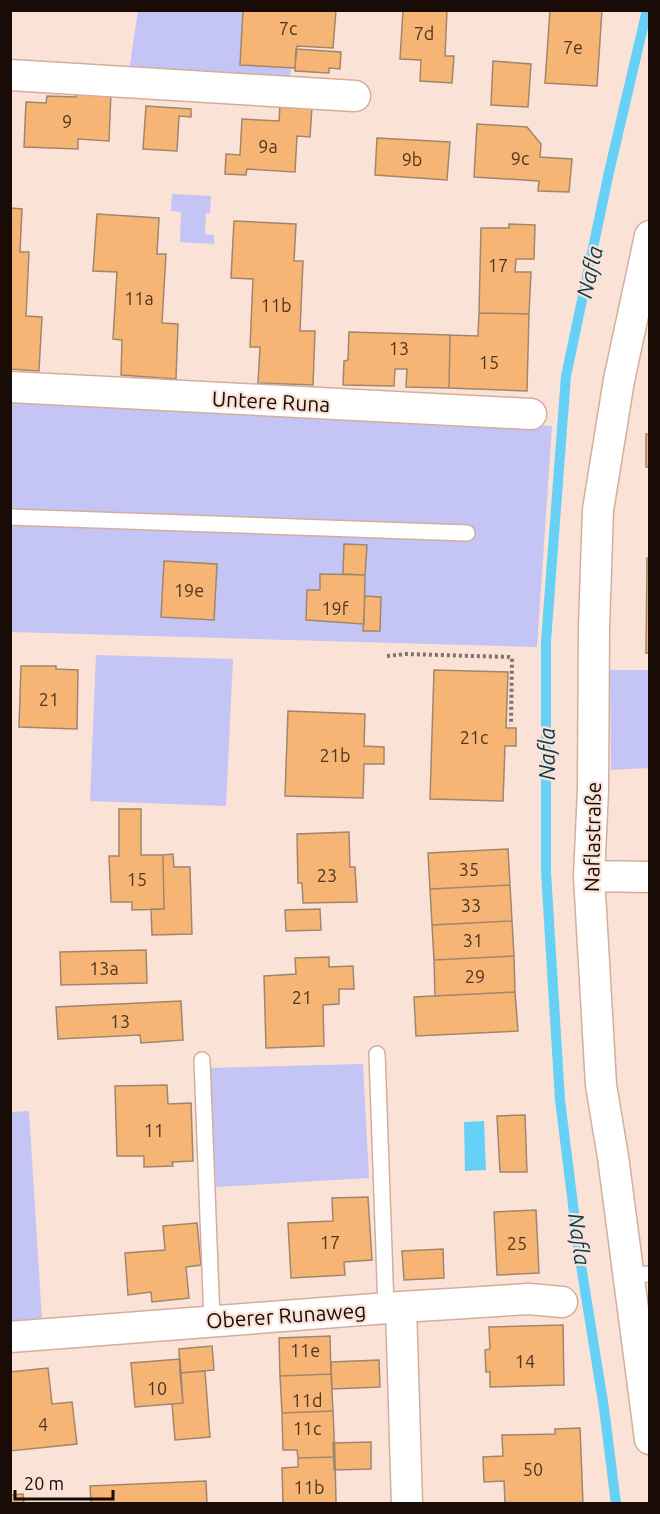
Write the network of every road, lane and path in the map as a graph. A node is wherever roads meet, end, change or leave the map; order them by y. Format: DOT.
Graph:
graph roads {
  1 [pos="10,75"];
  2 [pos="354,96"];
  3 [pos="650,236"];
  4 [pos="10,387"];
  5 [pos="531,414"];
  6 [pos="10,517"];
  7 [pos="467,533"];
  8 [pos="387,656"];
  9 [pos="511,725"];
  10 [pos="589,876"];
  11 [pos="650,877"];
  12 [pos="377,1054"];
  13 [pos="202,1060"];
  14 [pos="639,1274"];
  15 [pos="562,1302"];
  16 [pos="393,1307"];
  17 [pos="212,1321"];
  18 [pos="10,1337"];
  19 [pos="650,1439"];
  20 [pos="407,1503"];
  1 -- 2 [label="street"];
  3 -- 10 [label="street, Naflastraße"];
  4 -- 5 [label="street, Untere Runa"];
  6 -- 7 [label="lane"];
  8 -- 9 [label="path"];
  10 -- 11 [label="street"];
  10 -- 14 [label="street, Naflastraße"];
  12 -- 16 [label="lane"];
  13 -- 17 [label="lane"];
  14 -- 19 [label="street, Naflastraße"];
  15 -- 16 [label="street, Oberer Runaweg"];
  16 -- 17 [label="street, Oberer Runaweg"];
  16 -- 20 [label="street"];
  17 -- 18 [label="street, Oberer Runaweg"];
}
